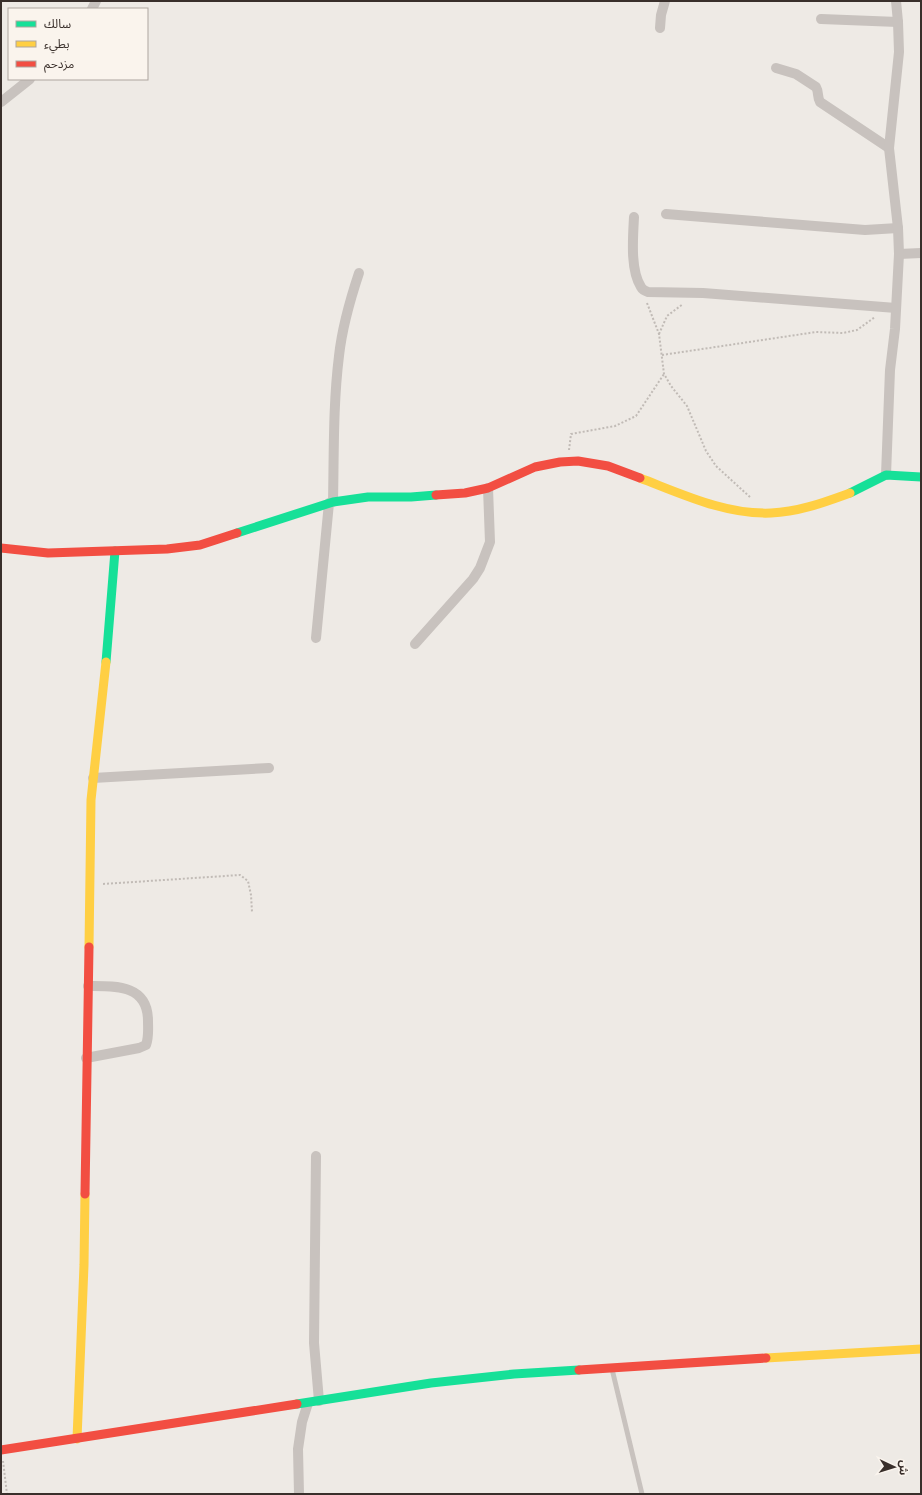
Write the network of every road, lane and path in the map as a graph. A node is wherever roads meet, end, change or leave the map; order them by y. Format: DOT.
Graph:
graph roads {
  1 [pos="665,1"];
  2 [pos="896,1"];
  3 [pos="821,19"];
  4 [pos="898,22"];
  5 [pos="660,28"];
  6 [pos="776,68"];
  7 [pos="29,80"];
  8 [pos="1,102"];
  9 [pos="889,148"];
  10 [pos="666,214"];
  11 [pos="634,217"];
  12 [pos="898,228"];
  13 [pos="921,253"];
  14 [pos="899,254"];
  15 [pos="359,273"];
  16 [pos="641,288"];
  17 [pos="685,302"];
  18 [pos="892,308"];
  19 [pos="659,334"];
  20 [pos="662,356"];
  21 [pos="664,374"];
  22 [pos="568,461"];
  23 [pos="886,475"];
  24 [pos="921,476"];
  25 [pos="488,488"];
  26 [pos="331,503"];
  27 [pos="767,512"];
  28 [pos="1,548"];
  29 [pos="115,551"];
  30 [pos="316,638"];
  31 [pos="415,644"];
  32 [pos="268,768"];
  33 [pos="93,778"];
  34 [pos="90,885"];
  35 [pos="252,912"];
  36 [pos="88,986"];
  37 [pos="86,1058"];
  38 [pos="316,1156"];
  39 [pos="921,1349"];
  40 [pos="612,1368"];
  41 [pos="319,1401"];
  42 [pos="308,1403"];
  43 [pos="77,1439"];
  44 [pos="1,1450"];
  45 [pos="7,1494"];
  46 [pos="299,1494"];
  47 [pos="642,1494"];
  1 -- 5 [label="street"];
  2 -- 4 [label="street"];
  3 -- 4 [label="street"];
  4 -- 9 [label="street"];
  6 -- 9 [label="street"];
  7 -- 8 [label="street"];
  9 -- 12 [label="street"];
  10 -- 12 [label="street"];
  11 -- 16 [label="street"];
  12 -- 14 [label="street"];
  13 -- 14 [label="street"];
  14 -- 18 [label="street"];
  15 -- 26 [label="street"];
  16 -- 18 [label="street"];
  16 -- 19 [label="path"];
  17 -- 19 [label="path"];
  18 -- 20 [label="path"];
  18 -- 23 [label="street"];
  19 -- 20 [label="path"];
  20 -- 21 [label="path"];
  21 -- 22 [label="path"];
  21 -- 27 [label="path"];
  22 -- 25 [label="main road"];
  22 -- 27 [label="main road"];
  23 -- 24 [label="main road"];
  23 -- 27 [label="main road"];
  25 -- 26 [label="main road"];
  25 -- 31 [label="street"];
  26 -- 29 [label="main road"];
  26 -- 30 [label="street"];
  28 -- 29 [label="main road"];
  29 -- 33 [label="main road"];
  32 -- 33 [label="street"];
  33 -- 34 [label="main road"];
  34 -- 35 [label="path"];
  34 -- 36 [label="main road"];
  36 -- 37 [label="main road"];
  36 -- 37 [label="street"];
  37 -- 43 [label="main road"];
  38 -- 41 [label="street"];
  39 -- 40 [label="main road"];
  40 -- 41 [label="main road"];
  40 -- 47 [label="lane"];
  41 -- 42 [label="main road"];
  42 -- 43 [label="main road"];
  42 -- 46 [label="street"];
  43 -- 44 [label="main road"];
  44 -- 45 [label="path"];
}
